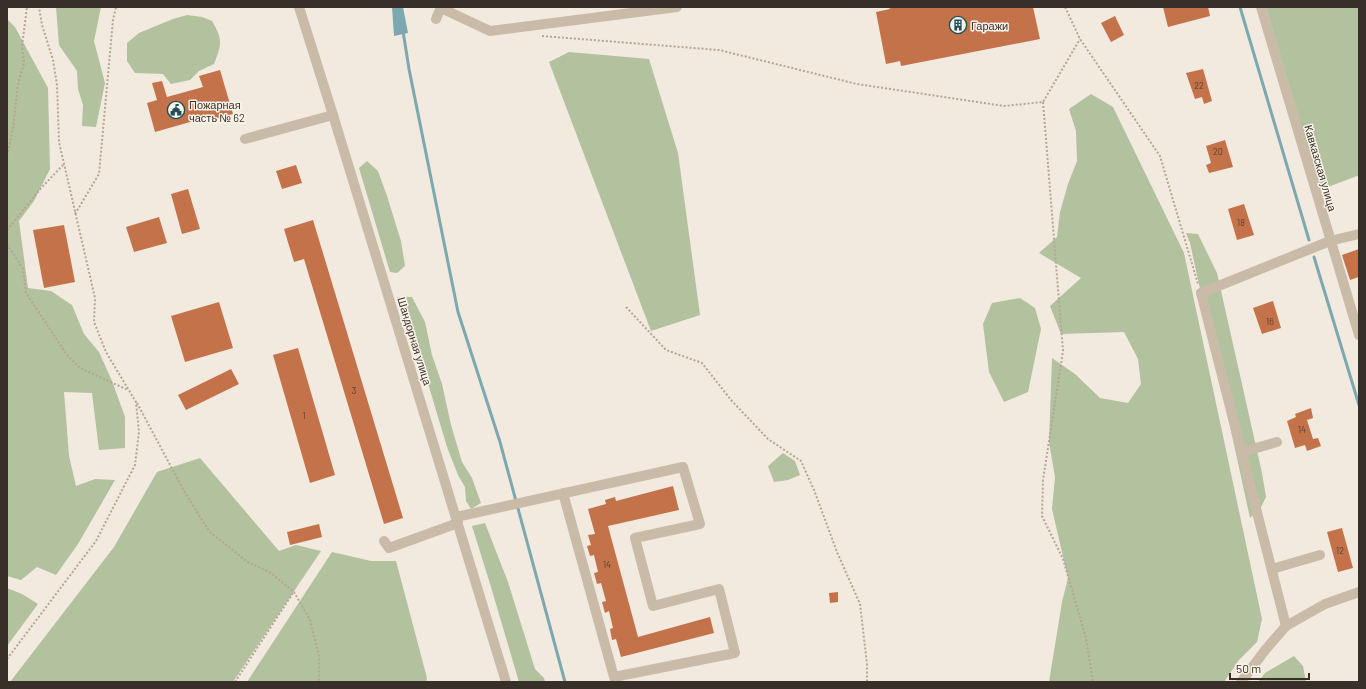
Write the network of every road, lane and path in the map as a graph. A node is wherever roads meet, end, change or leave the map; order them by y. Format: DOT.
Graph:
graph roads {
  1 [pos="27,7"];
  2 [pos="39,7"];
  3 [pos="116,7"];
  4 [pos="299,7"];
  5 [pos="441,7"];
  6 [pos="677,7"];
  7 [pos="1065,7"];
  8 [pos="1261,7"];
  9 [pos="436,19"];
  10 [pos="537,35"];
  11 [pos="1080,39"];
  12 [pos="1043,102"];
  13 [pos="333,115"];
  14 [pos="245,139"];
  15 [pos="7,156"];
  16 [pos="64,164"];
  17 [pos="76,214"];
  18 [pos="7,230"];
  19 [pos="1359,234"];
  20 [pos="1330,241"];
  21 [pos="7,244"];
  22 [pos="1201,293"];
  23 [pos="1355,304"];
  24 [pos="626,307"];
  25 [pos="1358,331"];
  26 [pos="129,390"];
  27 [pos="136,402"];
  28 [pos="1277,442"];
  29 [pos="1242,452"];
  30 [pos="563,493"];
  31 [pos="457,520"];
  32 [pos="384,542"];
  33 [pos="1320,555"];
  34 [pos="1272,569"];
  35 [pos="294,592"];
  36 [pos="1359,592"];
  37 [pos="1286,626"];
  38 [pos="7,659"];
  39 [pos="235,682"];
  40 [pos="319,682"];
  41 [pos="506,682"];
  42 [pos="867,682"];
  43 [pos="1093,682"];
  44 [pos="1241,682"];
  1 -- 15 [label="path"];
  2 -- 16 [label="path"];
  3 -- 17 [label="path"];
  4 -- 13 [label="street, Шандорная улица"];
  5 -- 6 [label="street"];
  5 -- 9 [label="street"];
  7 -- 11 [label="path"];
  8 -- 20 [label="street, Кавказская улица"];
  10 -- 12 [label="path"];
  11 -- 12 [label="path"];
  11 -- 22 [label="path"];
  12 -- 43 [label="path"];
  13 -- 14 [label="street"];
  13 -- 31 [label="street, Шандорная улица"];
  16 -- 17 [label="path"];
  16 -- 18 [label="path"];
  17 -- 26 [label="path"];
  19 -- 20 [label="street"];
  20 -- 22 [label="street"];
  20 -- 23 [label="street, Кавказская улица"];
  21 -- 26 [label="path"];
  22 -- 29 [label="street"];
  23 -- 25 [label="street, Кавказская улица"];
  24 -- 42 [label="path"];
  26 -- 27 [label="path"];
  27 -- 35 [label="path"];
  27 -- 38 [label="path"];
  28 -- 29 [label="street"];
  29 -- 34 [label="street"];
  30 -- 30 [label="street"];
  30 -- 31 [label="street"];
  31 -- 32 [label="street"];
  31 -- 41 [label="street, Шандорная улица"];
  33 -- 34 [label="street"];
  34 -- 37 [label="street"];
  35 -- 39 [label="path"];
  35 -- 40 [label="path"];
  36 -- 37 [label="street"];
  37 -- 44 [label="street"];
}
